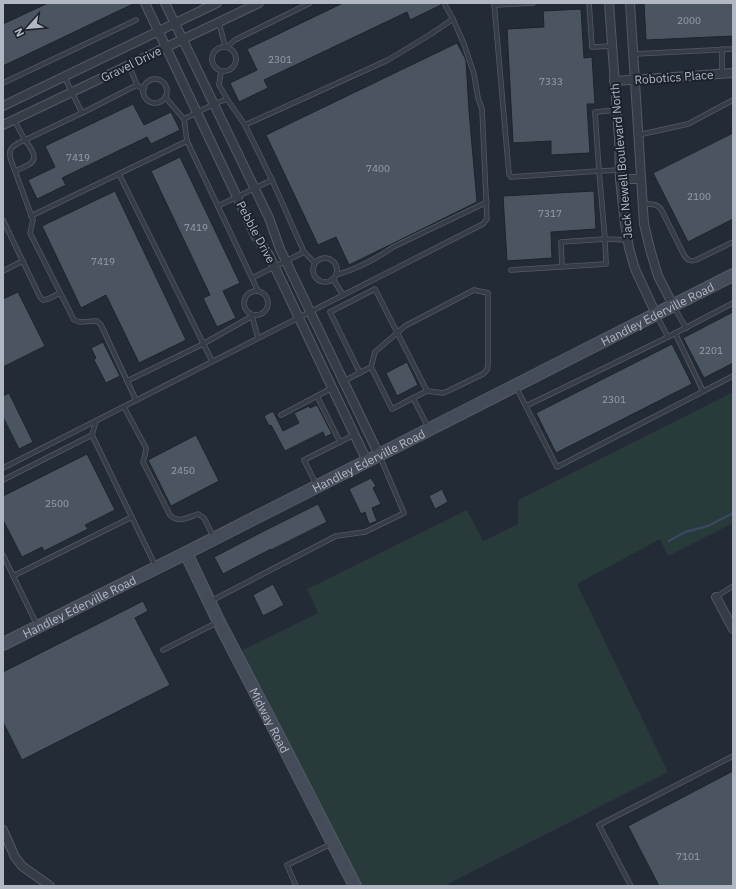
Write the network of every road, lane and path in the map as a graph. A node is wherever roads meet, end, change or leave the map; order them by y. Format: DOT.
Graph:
graph roads {
  1 [pos="145,3"];
  2 [pos="165,3"];
  3 [pos="217,3"];
  4 [pos="259,3"];
  5 [pos="310,3"];
  6 [pos="444,3"];
  7 [pos="533,3"];
  8 [pos="589,3"];
  9 [pos="609,3"];
  10 [pos="630,3"];
  11 [pos="494,4"];
  12 [pos="452,19"];
  13 [pos="136,20"];
  14 [pos="218,22"];
  15 [pos="175,23"];
  16 [pos="158,31"];
  17 [pos="183,39"];
  18 [pos="226,46"];
  19 [pos="612,46"];
  20 [pos="166,47"];
  21 [pos="722,49"];
  22 [pos="733,49"];
  23 [pos="633,54"];
  24 [pos="128,65"];
  25 [pos="221,70"];
  26 [pos="733,72"];
  27 [pos="722,73"];
  28 [pos="64,76"];
  29 [pos="634,80"];
  30 [pos="614,81"];
  31 [pos="3,83"];
  32 [pos="137,85"];
  33 [pos="144,90"];
  34 [pos="72,92"];
  35 [pos="165,97"];
  36 [pos="227,99"];
  37 [pos="733,100"];
  38 [pos="214,104"];
  39 [pos="3,106"];
  40 [pos="617,110"];
  41 [pos="82,113"];
  42 [pos="197,113"];
  43 [pos="184,119"];
  44 [pos="14,120"];
  45 [pos="3,125"];
  46 [pos="245,125"];
  47 [pos="638,135"];
  48 [pos="25,140"];
  49 [pos="187,140"];
  50 [pos="620,170"];
  51 [pos="15,171"];
  52 [pos="599,171"];
  53 [pos="118,174"];
  54 [pos="620,179"];
  55 [pos="640,179"];
  56 [pos="272,180"];
  57 [pos="255,188"];
  58 [pos="237,197"];
  59 [pos="486,202"];
  60 [pos="642,204"];
  61 [pos="218,206"];
  62 [pos="31,216"];
  63 [pos="3,220"];
  64 [pos="605,239"];
  65 [pos="627,240"];
  66 [pos="733,242"];
  67 [pos="304,252"];
  68 [pos="23,261"];
  69 [pos="286,261"];
  70 [pos="316,263"];
  71 [pos="274,267"];
  72 [pos="562,267"];
  73 [pos="511,270"];
  74 [pos="3,271"];
  75 [pos="733,275"];
  76 [pos="335,277"];
  77 [pos="252,278"];
  78 [pos="258,291"];
  79 [pos="60,293"];
  80 [pos="343,296"];
  81 [pos="733,303"];
  82 [pos="673,305"];
  83 [pos="310,312"];
  84 [pos="656,314"];
  85 [pos="253,315"];
  86 [pos="298,317"];
  87 [pos="686,328"];
  88 [pos="397,332"];
  89 [pos="675,333"];
  90 [pos="668,337"];
  91 [pos="258,338"];
  92 [pos="203,344"];
  93 [pos="212,361"];
  94 [pos="337,366"];
  95 [pos="371,367"];
  96 [pos="325,372"];
  97 [pos="360,373"];
  98 [pos="733,376"];
  99 [pos="127,381"];
  100 [pos="344,381"];
  101 [pos="515,385"];
  102 [pos="332,388"];
  103 [pos="427,391"];
  104 [pos="703,391"];
  105 [pos="317,396"];
  106 [pos="413,398"];
  107 [pos="136,400"];
  108 [pos="526,406"];
  109 [pos="124,407"];
  110 [pos="356,408"];
  111 [pos="344,414"];
  112 [pos="281,415"];
  113 [pos="96,421"];
  114 [pos="429,429"];
  115 [pos="92,435"];
  116 [pos="355,435"];
  117 [pos="340,442"];
  118 [pos="379,455"];
  119 [pos="367,461"];
  120 [pos="3,468"];
  121 [pos="3,480"];
  122 [pos="317,486"];
  123 [pos="132,518"];
  124 [pos="214,538"];
  125 [pos="186,553"];
  126 [pos="3,556"];
  127 [pos="157,568"];
  128 [pos="13,576"];
  129 [pos="733,586"];
  130 [pos="716,597"];
  131 [pos="209,602"];
  132 [pos="219,622"];
  133 [pos="38,627"];
  134 [pos="733,629"];
  135 [pos="3,644"];
  136 [pos="163,650"];
  137 [pos="733,756"];
  138 [pos="3,830"];
  139 [pos="334,843"];
  140 [pos="50,886"];
  141 [pos="296,886"];
  142 [pos="355,886"];
  143 [pos="631,886"];
  1 -- 16 [label="street, Pebble Drive"];
  2 -- 15 [label="street, Pebble Drive"];
  3 -- 15 [label="street, Gravel Drive"];
  4 -- 14 [label="street, Gravel Drive"];
  5 -- 18 [label="lane"];
  6 -- 12 [label="lane"];
  7 -- 11 [label="lane"];
  8 -- 19 [label="lane"];
  9 -- 19 [label="street, Jack Newell Boulevard North"];
  10 -- 23 [label="street, Jack Newell Boulevard North"];
  11 -- 52 [label="lane"];
  12 -- 46 [label="lane"];
  12 -- 59 [label="lane"];
  13 -- 31 [label="lane"];
  14 -- 17 [label="street, Gravel Drive"];
  14 -- 18 [label="lane"];
  15 -- 16 [label="street, Gravel Drive"];
  15 -- 17 [label="street, Pebble Drive"];
  16 -- 20 [label="street, Pebble Drive"];
  16 -- 28 [label="street, Gravel Drive"];
  17 -- 20 [label="street, Gravel Drive"];
  17 -- 38 [label="street, Pebble Drive"];
  18 -- 25 [label="lane"];
  18 -- 25 [label="lane"];
  19 -- 30 [label="street, Jack Newell Boulevard North"];
  20 -- 24 [label="street, Gravel Drive"];
  20 -- 42 [label="street, Pebble Drive"];
  21 -- 22 [label="lane"];
  21 -- 23 [label="lane"];
  21 -- 27 [label="lane"];
  23 -- 29 [label="street, Jack Newell Boulevard North"];
  24 -- 32 [label="lane"];
  24 -- 34 [label="street, Gravel Drive"];
  25 -- 36 [label="lane"];
  26 -- 27 [label="street, Robotics Place"];
  27 -- 29 [label="street, Robotics Place"];
  28 -- 34 [label="lane"];
  28 -- 39 [label="street, Gravel Drive"];
  29 -- 30 [label="street, Robotics Place"];
  29 -- 47 [label="street, Jack Newell Boulevard North"];
  30 -- 40 [label="street, Jack Newell Boulevard North"];
  32 -- 33 [label="lane"];
  32 -- 41 [label="lane"];
  33 -- 35 [label="lane"];
  33 -- 35 [label="lane"];
  34 -- 41 [label="lane"];
  34 -- 44 [label="street, Gravel Drive"];
  35 -- 43 [label="lane"];
  36 -- 38 [label="lane"];
  36 -- 46 [label="lane"];
  37 -- 47 [label="lane"];
  38 -- 42 [label="lane"];
  38 -- 57 [label="street, Pebble Drive"];
  40 -- 50 [label="street, Jack Newell Boulevard North"];
  40 -- 52 [label="lane"];
  41 -- 48 [label="lane"];
  42 -- 43 [label="lane"];
  42 -- 58 [label="street, Pebble Drive"];
  43 -- 49 [label="lane"];
  44 -- 45 [label="street, Gravel Drive"];
  44 -- 48 [label="lane"];
  46 -- 56 [label="lane"];
  47 -- 55 [label="street, Jack Newell Boulevard North"];
  48 -- 51 [label="lane"];
  48 -- 51 [label="lane"];
  49 -- 53 [label="lane"];
  49 -- 61 [label="lane"];
  50 -- 52 [label="lane"];
  50 -- 54 [label="street, Jack Newell Boulevard North"];
  51 -- 62 [label="lane"];
  52 -- 64 [label="lane"];
  53 -- 62 [label="lane"];
  53 -- 92 [label="lane"];
  54 -- 55 [label="street"];
  54 -- 65 [label="street, Jack Newell Boulevard North"];
  55 -- 60 [label="street, Jack Newell Boulevard North"];
  56 -- 57 [label="lane"];
  56 -- 67 [label="lane"];
  57 -- 58 [label="lane"];
  57 -- 69 [label="street, Pebble Drive"];
  58 -- 61 [label="lane"];
  58 -- 71 [label="street, Pebble Drive"];
  59 -- 76 [label="lane"];
  59 -- 80 [label="lane"];
  60 -- 66 [label="lane"];
  60 -- 82 [label="street, Jack Newell Boulevard North"];
  61 -- 77 [label="lane"];
  62 -- 79 [label="lane"];
  63 -- 68 [label="lane"];
  64 -- 65 [label="lane"];
  64 -- 72 [label="lane"];
  64 -- 72 [label="lane"];
  65 -- 84 [label="street, Jack Newell Boulevard North"];
  67 -- 69 [label="lane"];
  67 -- 70 [label="lane"];
  68 -- 74 [label="lane"];
  68 -- 79 [label="lane"];
  69 -- 71 [label="lane"];
  69 -- 83 [label="street, Pebble Drive"];
  70 -- 76 [label="lane"];
  70 -- 76 [label="lane"];
  71 -- 77 [label="lane"];
  71 -- 86 [label="street, Pebble Drive"];
  72 -- 73 [label="lane"];
  75 -- 82 [label="main road, Handley Ederville Road"];
  76 -- 80 [label="lane"];
  77 -- 78 [label="lane"];
  78 -- 85 [label="lane"];
  78 -- 85 [label="lane"];
  79 -- 99 [label="lane"];
  80 -- 83 [label="lane"];
  81 -- 87 [label="lane"];
  82 -- 84 [label="main road, Handley Ederville Road"];
  82 -- 87 [label="lane"];
  83 -- 86 [label="lane"];
  83 -- 94 [label="street, Pebble Drive"];
  84 -- 90 [label="lane"];
  84 -- 101 [label="main road, Handley Ederville Road"];
  85 -- 91 [label="lane"];
  85 -- 92 [label="lane"];
  86 -- 91 [label="lane"];
  86 -- 96 [label="street, Pebble Drive"];
  87 -- 89 [label="lane"];
  88 -- 95 [label="lane"];
  88 -- 97 [label="lane"];
  88 -- 103 [label="lane"];
  88 -- 103 [label="lane"];
  89 -- 90 [label="lane"];
  89 -- 104 [label="lane"];
  90 -- 108 [label="lane"];
  91 -- 93 [label="lane"];
  92 -- 93 [label="lane"];
  92 -- 99 [label="lane"];
  93 -- 107 [label="lane"];
  94 -- 96 [label="street"];
  94 -- 100 [label="street, Pebble Drive"];
  95 -- 97 [label="lane"];
  95 -- 106 [label="lane"];
  96 -- 102 [label="street, Pebble Drive"];
  97 -- 100 [label="lane"];
  98 -- 104 [label="lane"];
  99 -- 107 [label="lane"];
  100 -- 110 [label="street, Pebble Drive"];
  101 -- 108 [label="lane"];
  101 -- 114 [label="main road, Handley Ederville Road"];
  102 -- 105 [label="lane"];
  102 -- 111 [label="street, Pebble Drive"];
  103 -- 106 [label="lane"];
  104 -- 108 [label="lane"];
  105 -- 112 [label="lane"];
  105 -- 117 [label="lane"];
  106 -- 114 [label="lane"];
  107 -- 109 [label="lane"];
  109 -- 113 [label="lane"];
  109 -- 124 [label="lane"];
  110 -- 111 [label="street"];
  110 -- 118 [label="street, Pebble Drive"];
  111 -- 116 [label="street, Pebble Drive"];
  113 -- 115 [label="lane"];
  113 -- 120 [label="lane"];
  114 -- 118 [label="main road, Handley Ederville Road"];
  115 -- 121 [label="lane"];
  115 -- 123 [label="lane"];
  116 -- 117 [label="lane"];
  116 -- 119 [label="street, Pebble Drive"];
  117 -- 122 [label="lane"];
  118 -- 119 [label="main road, Handley Ederville Road"];
  118 -- 131 [label="lane"];
  119 -- 122 [label="main road, Handley Ederville Road"];
  122 -- 124 [label="main road, Handley Ederville Road"];
  123 -- 127 [label="lane"];
  123 -- 128 [label="lane"];
  124 -- 125 [label="main road, Handley Ederville Road"];
  125 -- 127 [label="main road, Handley Ederville Road"];
  125 -- 131 [label="main road, Midway Road"];
  126 -- 128 [label="lane"];
  127 -- 133 [label="main road, Handley Ederville Road"];
  128 -- 133 [label="lane"];
  129 -- 130 [label="lane"];
  130 -- 134 [label="street"];
  131 -- 132 [label="main road, Midway Road"];
  132 -- 136 [label="lane"];
  132 -- 139 [label="main road, Midway Road"];
  133 -- 135 [label="main road, Handley Ederville Road"];
  137 -- 143 [label="lane"];
  138 -- 140 [label="street"];
  139 -- 141 [label="lane"];
  139 -- 142 [label="main road, Midway Road"];
}
